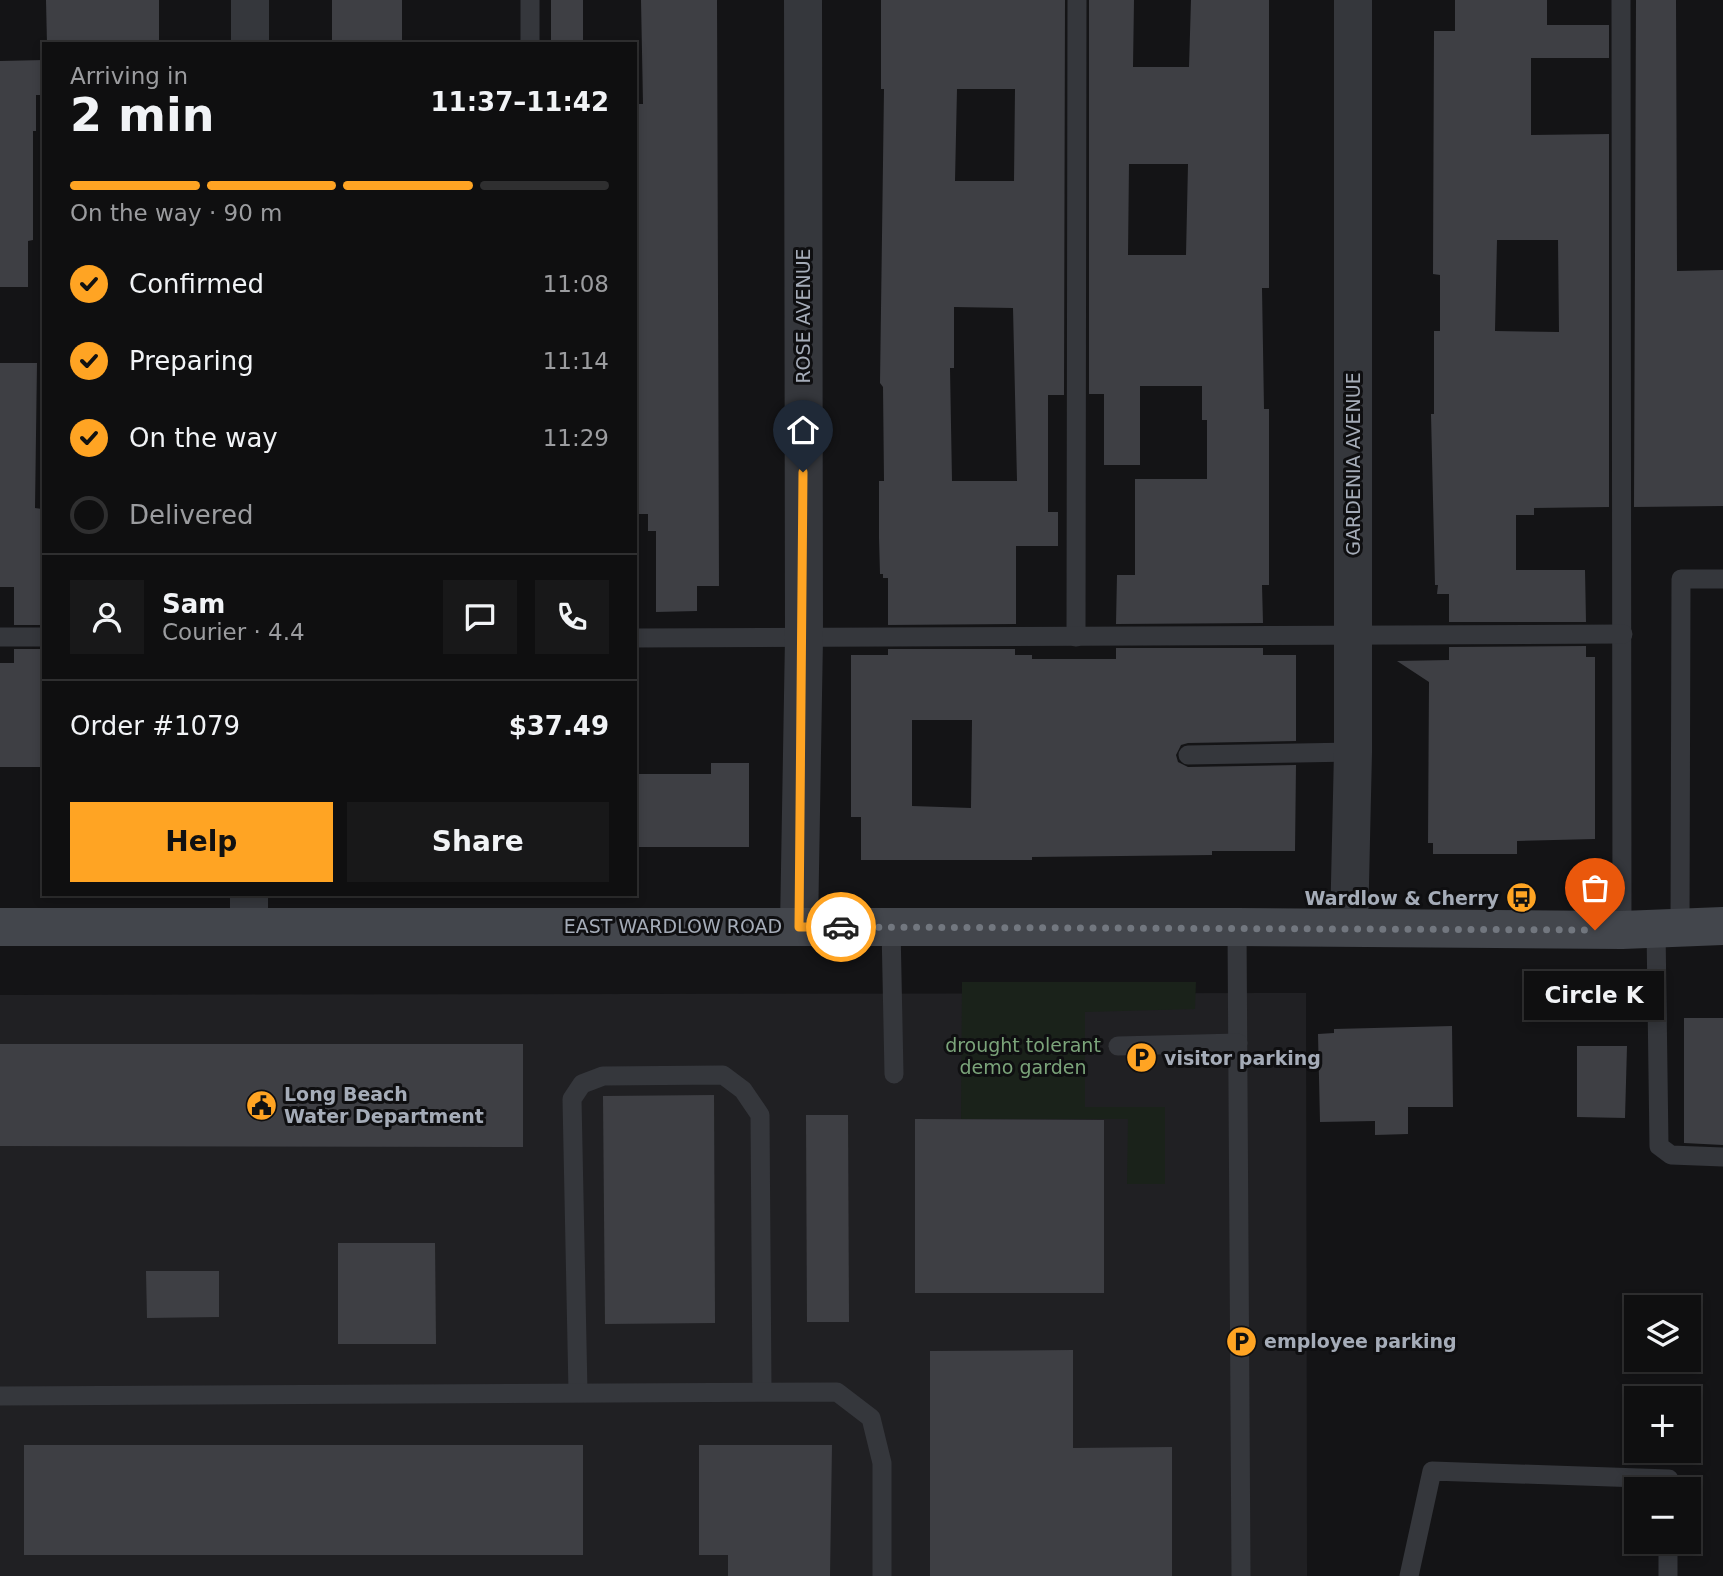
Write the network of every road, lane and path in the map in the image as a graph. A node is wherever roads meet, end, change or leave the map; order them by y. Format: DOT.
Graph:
graph roads {
  1 [pos="250,0"];
  2 [pos="530,0"];
  3 [pos="803,0"];
  4 [pos="1077,0"];
  5 [pos="1353,0"];
  6 [pos="1621,0"];
  7 [pos="250,42"];
  8 [pos="530,42"];
  9 [pos="1723,579"];
  10 [pos="1622,634"];
  11 [pos="1353,636"];
  12 [pos="0,637"];
  13 [pos="42,637"];
  14 [pos="1076,637"];
  15 [pos="637,638"];
  16 [pos="804,638"];
  17 [pos="1353,752"];
  18 [pos="1188,755"];
  19 [pos="249,910"];
  20 [pos="1723,926"];
  21 [pos="0,927"];
  22 [pos="799,927"];
  23 [pos="891,927"];
  24 [pos="1237,927"];
  25 [pos="1349,927"];
  26 [pos="1653,928"];
  27 [pos="1238,1043"];
  28 [pos="1118,1046"];
  29 [pos="894,1074"];
  30 [pos="1723,1157"];
  31 [pos="762,1390"];
  32 [pos="578,1392"];
  33 [pos="0,1396"];
  34 [pos="1624,1477"];
  35 [pos="1668,1554"];
  36 [pos="882,1576"];
  37 [pos="1241,1576"];
  38 [pos="1409,1576"];
  39 [pos="1668,1576"];
  1 -- 7 [label="street"];
  2 -- 8 [label="lane"];
  3 -- 16 [label="street, ROSE AVENUE"];
  4 -- 14 [label="lane"];
  5 -- 11 [label="street, GARDENIA AVENUE"];
  6 -- 10 [label="lane"];
  9 -- 26 [label="lane"];
  10 -- 11 [label="lane"];
  10 -- 26 [label="lane"];
  11 -- 14 [label="lane"];
  11 -- 17 [label="street, GARDENIA AVENUE"];
  12 -- 13 [label="lane"];
  14 -- 16 [label="lane"];
  15 -- 16 [label="lane"];
  16 -- 22 [label="street, ROSE AVENUE"];
  17 -- 18 [label="lane"];
  17 -- 25 [label="street, GARDENIA AVENUE"];
  19 -- 21 [label="main road, EAST WARDLOW ROAD"];
  19 -- 22 [label="main road, EAST WARDLOW ROAD"];
  20 -- 26 [label="main road, EAST WARDLOW ROAD"];
  22 -- 23 [label="main road, EAST WARDLOW ROAD"];
  23 -- 24 [label="main road, EAST WARDLOW ROAD"];
  23 -- 29 [label="lane"];
  24 -- 25 [label="main road, EAST WARDLOW ROAD"];
  24 -- 27 [label="lane"];
  25 -- 26 [label="main road, EAST WARDLOW ROAD"];
  26 -- 30 [label="lane"];
  27 -- 28 [label="lane"];
  27 -- 37 [label="lane"];
  31 -- 32 [label="lane"];
  31 -- 32 [label="lane"];
  31 -- 36 [label="lane"];
  32 -- 33 [label="lane"];
  34 -- 38 [label="lane"];
  35 -- 39 [label="lane"];
}
